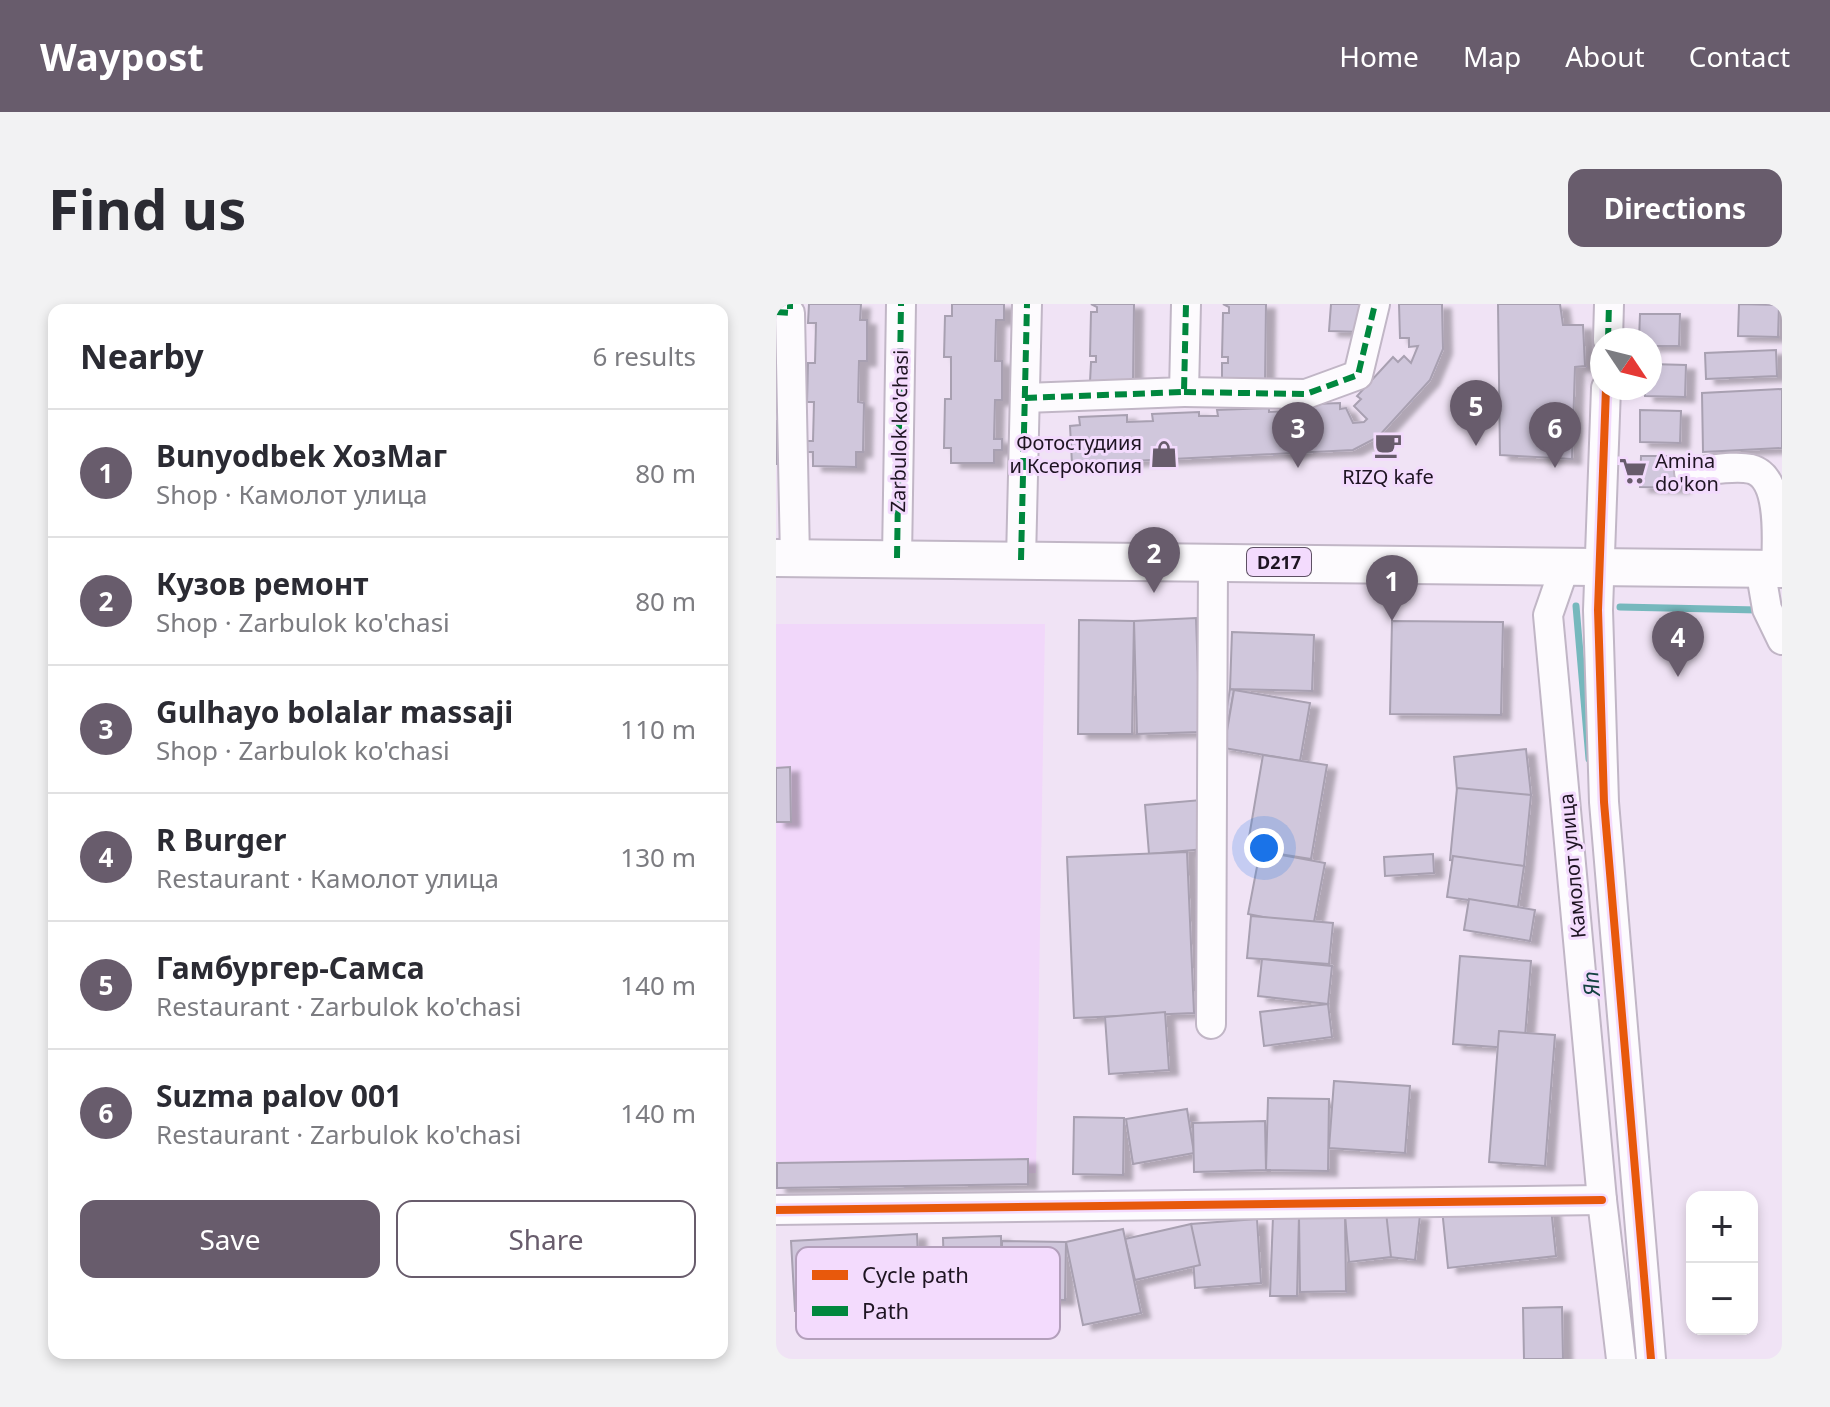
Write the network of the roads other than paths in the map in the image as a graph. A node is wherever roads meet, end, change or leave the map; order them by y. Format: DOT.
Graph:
graph roads {
  1 [pos="901,304"];
  2 [pos="1027,304"];
  3 [pos="1186,304"];
  4 [pos="1375,304"];
  5 [pos="1609,304"];
  6 [pos="785,310"];
  7 [pos="1608,328"];
  8 [pos="1184,392"];
  9 [pos="1025,398"];
  10 [pos="1604,400"];
  11 [pos="1689,472"];
  12 [pos="785,558"];
  13 [pos="897,558"];
  14 [pos="1021,560"];
  15 [pos="1213,562"];
  16 [pos="1582,566"];
  17 [pos="1773,569"];
  18 [pos="1782,640"];
  19 [pos="1211,1024"];
  20 [pos="1602,1200"];
  21 [pos="776,1210"];
  22 [pos="1621,1359"];
  23 [pos="1651,1359"];
  1 -- 13 [label="street, Zarbulok ko'chasi"];
  2 -- 9 [label="street"];
  3 -- 8 [label="street"];
  4 -- 8 [label="street"];
  5 -- 7 [label="street"];
  6 -- 12 [label="street"];
  8 -- 9 [label="street"];
  9 -- 14 [label="street"];
  10 -- 16 [label="street"];
  11 -- 17 [label="street"];
  12 -- 13 [label="main road, D217"];
  13 -- 14 [label="main road, D217"];
  14 -- 15 [label="main road, D217"];
  15 -- 16 [label="main road, D217"];
  15 -- 19 [label="street"];
  16 -- 17 [label="main road, D217"];
  16 -- 20 [label="street, Камолот улица"];
  16 -- 23 [label="street"];
  17 -- 18 [label="street"];
  20 -- 21 [label="street"];
  20 -- 22 [label="street, Камолот улица"];
}
